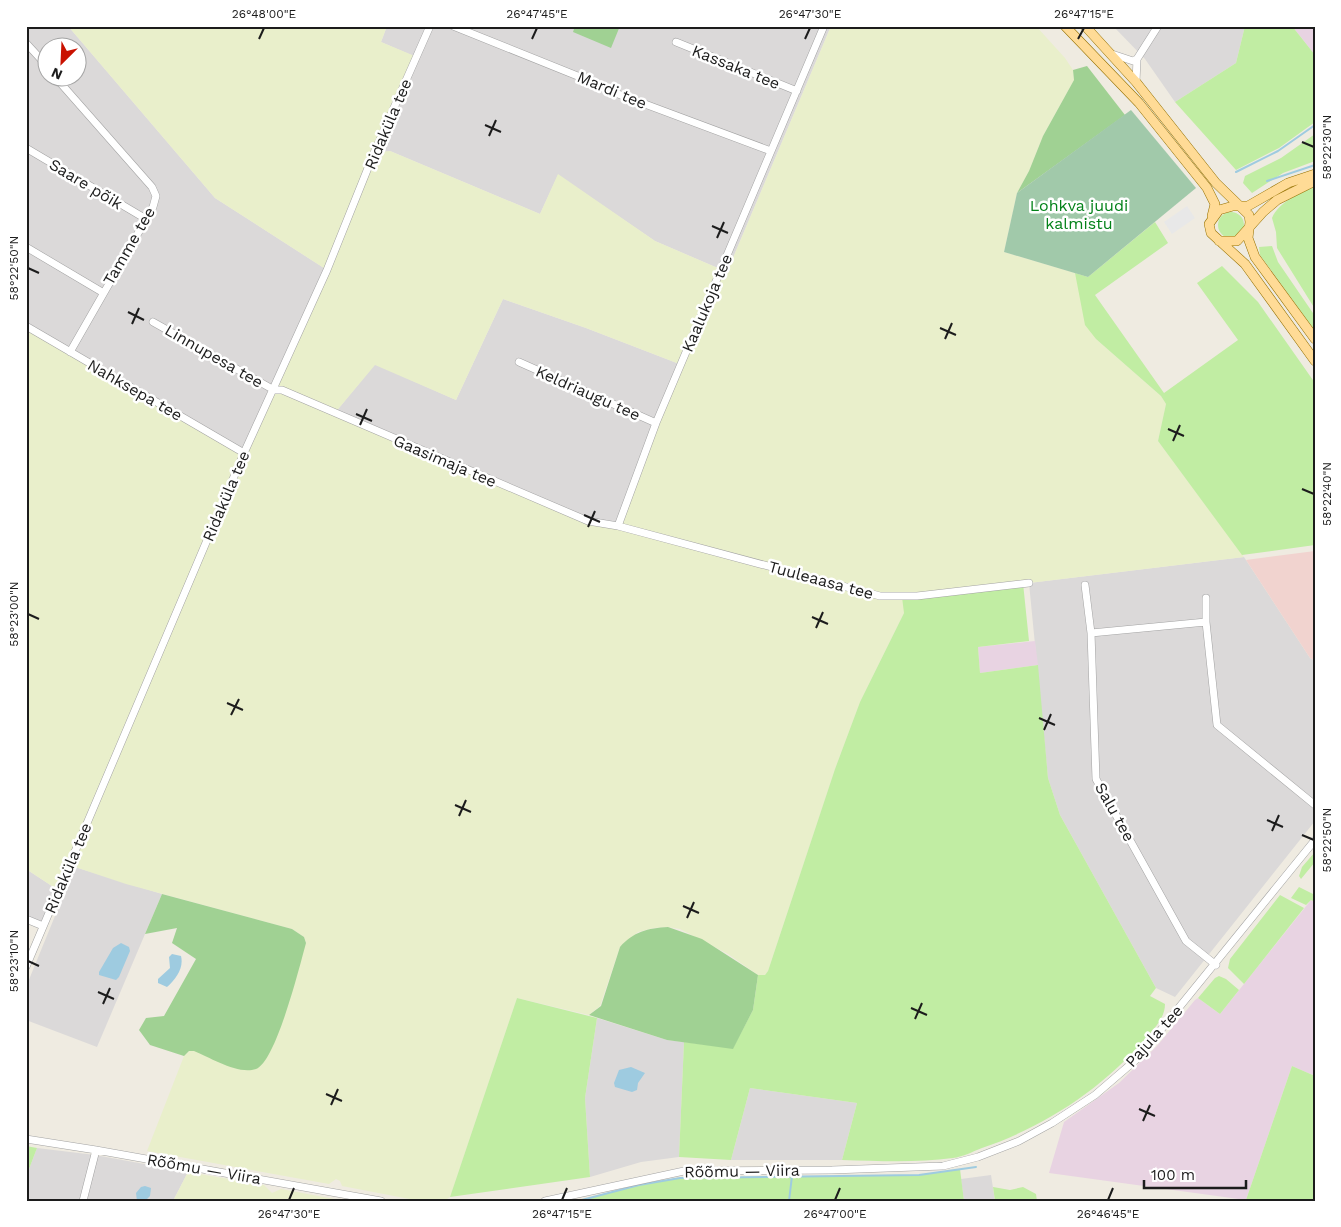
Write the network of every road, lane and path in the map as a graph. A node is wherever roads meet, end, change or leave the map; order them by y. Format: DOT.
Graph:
graph roads {
  1 [pos="430,26"];
  2 [pos="453,26"];
  3 [pos="824,26"];
  4 [pos="1065,26"];
  5 [pos="1085,26"];
  6 [pos="1158,26"];
  7 [pos="676,42"];
  8 [pos="26,43"];
  9 [pos="1111,54"];
  10 [pos="38,56"];
  11 [pos="1137,59"];
  12 [pos="1136,82"];
  13 [pos="65,88"];
  14 [pos="797,91"];
  15 [pos="26,148"];
  16 [pos="771,151"];
  17 [pos="1315,174"];
  18 [pos="1315,181"];
  19 [pos="1240,207"];
  20 [pos="146,219"];
  21 [pos="1211,219"];
  22 [pos="1250,227"];
  23 [pos="1217,240"];
  24 [pos="26,247"];
  25 [pos="102,292"];
  26 [pos="154,322"];
  27 [pos="26,326"];
  28 [pos="1315,339"];
  29 [pos="70,352"];
  30 [pos="1315,361"];
  31 [pos="519,362"];
  32 [pos="274,390"];
  33 [pos="656,423"];
  34 [pos="244,453"];
  35 [pos="618,526"];
  36 [pos="1029,582"];
  37 [pos="1085,585"];
  38 [pos="1206,598"];
  39 [pos="1206,622"];
  40 [pos="1091,633"];
  41 [pos="1315,805"];
  42 [pos="1315,840"];
  43 [pos="26,919"];
  44 [pos="43,926"];
  45 [pos="1216,965"];
  46 [pos="26,967"];
  47 [pos="26,1139"];
  48 [pos="96,1150"];
  49 [pos="943,1166"];
  50 [pos="83,1201"];
  51 [pos="381,1201"];
  52 [pos="545,1201"];
  1 -- 32 [label="street, Ridaküla tee"];
  2 -- 16 [label="street, Mardi tee"];
  3 -- 14 [label="street, Kaalukoja tee"];
  4 -- 21 [label="main road"];
  5 -- 9 [label="main road"];
  6 -- 11 [label="street"];
  7 -- 14 [label="street, Kassaka tee"];
  8 -- 10 [label="street"];
  9 -- 11 [label="street"];
  9 -- 12 [label="main road"];
  11 -- 12 [label="street"];
  12 -- 19 [label="main road"];
  13 -- 20 [label="street, Tamme tee"];
  14 -- 16 [label="street, Kaalukoja tee"];
  15 -- 20 [label="street, Saare põik"];
  16 -- 33 [label="street, Kaalukoja tee"];
  17 -- 19 [label="main road"];
  18 -- 22 [label="main road"];
  19 -- 21 [label="main road"];
  19 -- 22 [label="main road"];
  20 -- 25 [label="street, Tamme tee"];
  21 -- 23 [label="main road"];
  22 -- 23 [label="main road"];
  22 -- 28 [label="main road"];
  23 -- 30 [label="main road"];
  24 -- 25 [label="street"];
  25 -- 29 [label="street, Tamme tee"];
  26 -- 32 [label="street, Linnupesa tee"];
  27 -- 29 [label="street, Nahksepa tee"];
  29 -- 34 [label="street, Nahksepa tee"];
  31 -- 33 [label="street, Keldriaugu tee"];
  32 -- 34 [label="street, Ridaküla tee"];
  32 -- 35 [label="street, Gaasimaja tee"];
  33 -- 35 [label="street, Kaalukoja tee"];
  34 -- 44 [label="street, Ridaküla tee"];
  35 -- 36 [label="street, Tuuleaasa tee"];
  37 -- 40 [label="street, Salu tee"];
  38 -- 39 [label="street"];
  39 -- 40 [label="street"];
  39 -- 41 [label="street"];
  40 -- 45 [label="street, Salu tee"];
  42 -- 45 [label="street, Pajula tee"];
  43 -- 44 [label="street"];
  44 -- 46 [label="street, Ridaküla tee"];
  45 -- 49 [label="street, Pajula tee"];
  47 -- 48 [label="street, Rõõmu — Viira"];
  48 -- 50 [label="street"];
  48 -- 51 [label="street, Rõõmu — Viira"];
  49 -- 52 [label="street, Rõõmu — Viira"];
}
